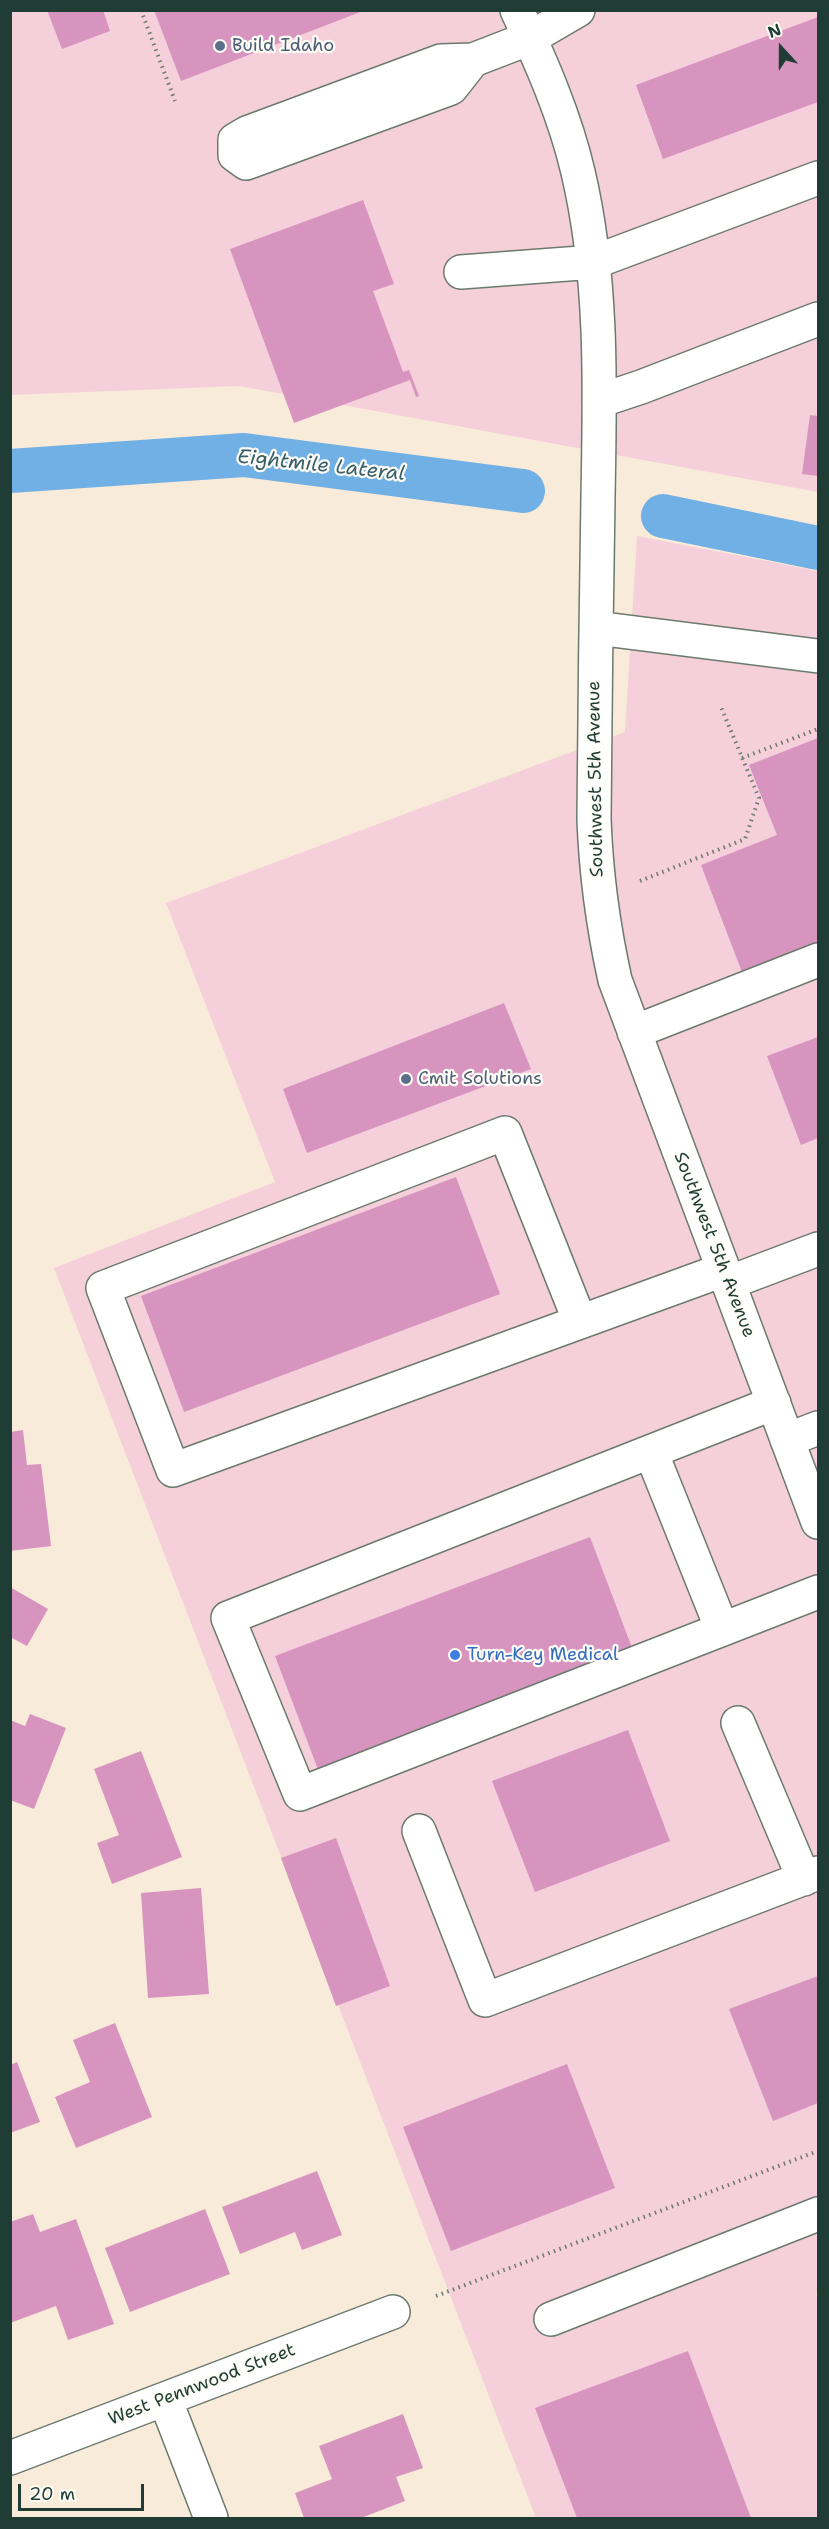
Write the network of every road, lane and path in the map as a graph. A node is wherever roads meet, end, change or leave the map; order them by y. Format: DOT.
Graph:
graph roads {
  1 [pos="141,10"];
  2 [pos="578,10"];
  3 [pos="523,24"];
  4 [pos="473,60"];
  5 [pos="175,101"];
  6 [pos="819,178"];
  7 [pos="594,262"];
  8 [pos="461,272"];
  9 [pos="819,319"];
  10 [pos="599,401"];
  11 [pos="596,628"];
  12 [pos="819,656"];
  13 [pos="722,706"];
  14 [pos="819,729"];
  15 [pos="742,758"];
  16 [pos="640,881"];
  17 [pos="819,960"];
  18 [pos="634,1032"];
  19 [pos="819,1249"];
  20 [pos="726,1277"];
  21 [pos="580,1322"];
  22 [pos="774,1403"];
  23 [pos="819,1428"];
  24 [pos="787,1440"];
  25 [pos="651,1452"];
  26 [pos="819,1522"];
  27 [pos="819,1592"];
  28 [pos="722,1629"];
  29 [pos="738,1722"];
  30 [pos="419,1831"];
  31 [pos="812,1876"];
  32 [pos="819,2151"];
  33 [pos="819,2214"];
  34 [pos="436,2296"];
  35 [pos="393,2312"];
  36 [pos="551,2319"];
  37 [pos="165,2399"];
  38 [pos="10,2458"];
  39 [pos="211,2518"];
  1 -- 5 [label="path"];
  2 -- 3 [label="street"];
  3 -- 4 [label="street"];
  3 -- 7 [label="street, Southwest 5th Avenue"];
  4 -- 4 [label="street"];
  6 -- 7 [label="street"];
  7 -- 8 [label="street"];
  7 -- 10 [label="street, Southwest 5th Avenue"];
  9 -- 10 [label="street"];
  10 -- 11 [label="street, Southwest 5th Avenue"];
  11 -- 12 [label="street"];
  11 -- 18 [label="street, Southwest 5th Avenue"];
  13 -- 15 [label="path"];
  14 -- 15 [label="path"];
  15 -- 16 [label="path"];
  17 -- 18 [label="street"];
  18 -- 20 [label="street, Southwest 5th Avenue"];
  19 -- 20 [label="street"];
  20 -- 21 [label="street"];
  20 -- 22 [label="street, Southwest 5th Avenue"];
  21 -- 21 [label="street"];
  22 -- 24 [label="street, Southwest 5th Avenue"];
  22 -- 25 [label="street"];
  23 -- 24 [label="street"];
  24 -- 26 [label="street, Southwest 5th Avenue"];
  25 -- 28 [label="street"];
  25 -- 28 [label="street"];
  27 -- 28 [label="street"];
  29 -- 31 [label="street"];
  30 -- 31 [label="street"];
  32 -- 34 [label="path"];
  33 -- 36 [label="street"];
  35 -- 37 [label="street, West Pennwood Street"];
  37 -- 38 [label="street, West Pennwood Street"];
  37 -- 39 [label="street"];
}
